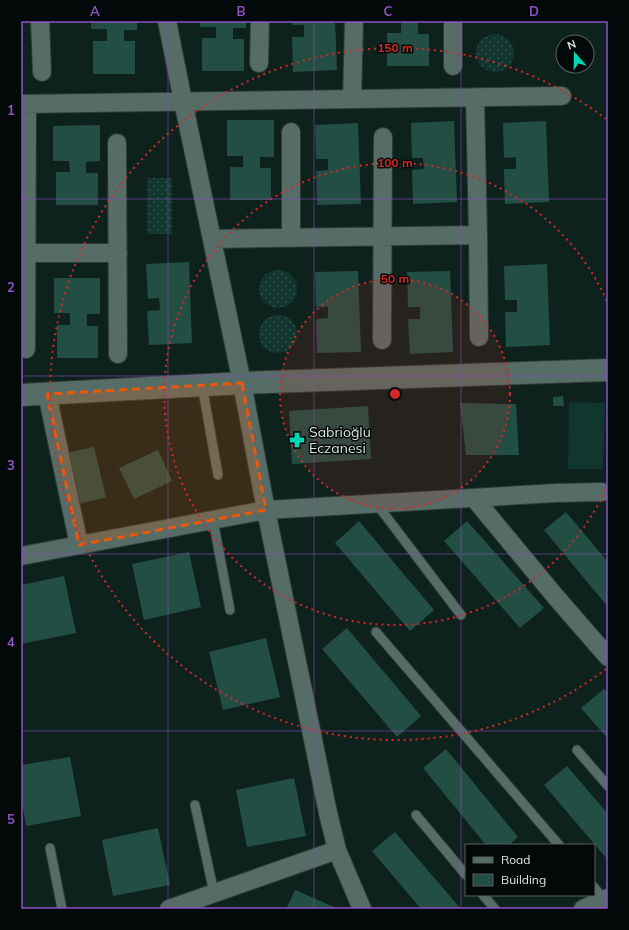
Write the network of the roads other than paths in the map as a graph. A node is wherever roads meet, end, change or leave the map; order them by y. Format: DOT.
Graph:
graph roads {
  1 [pos="40,21"];
  2 [pos="167,21"];
  3 [pos="260,21"];
  4 [pos="354,21"];
  5 [pos="453,21"];
  6 [pos="259,63"];
  7 [pos="453,66"];
  8 [pos="42,72"];
  9 [pos="562,96"];
  10 [pos="475,97"];
  11 [pos="352,99"];
  12 [pos="183,101"];
  13 [pos="24,104"];
  14 [pos="291,132"];
  15 [pos="384,137"];
  16 [pos="117,143"];
  17 [pos="478,235"];
  18 [pos="383,236"];
  19 [pos="291,238"];
  20 [pos="212,239"];
  21 [pos="26,253"];
  22 [pos="118,253"];
  23 [pos="478,337"];
  24 [pos="382,340"];
  25 [pos="26,349"];
  26 [pos="118,354"];
  27 [pos="608,370"];
  28 [pos="242,383"];
  29 [pos="202,385"];
  30 [pos="47,394"];
  31 [pos="21,395"];
  32 [pos="218,475"];
  33 [pos="602,492"];
  34 [pos="474,498"];
  35 [pos="376,503"];
  36 [pos="266,510"];
  37 [pos="212,520"];
  38 [pos="79,545"];
  39 [pos="21,556"];
  40 [pos="230,610"];
  41 [pos="462,615"];
  42 [pos="376,632"];
  43 [pos="608,657"];
  44 [pos="577,750"];
  45 [pos="608,786"];
  46 [pos="195,805"];
  47 [pos="416,815"];
  48 [pos="558,844"];
  49 [pos="50,848"];
  50 [pos="337,850"];
  51 [pos="465,874"];
  52 [pos="214,893"];
  53 [pos="602,895"];
  54 [pos="484,896"];
  55 [pos="62,909"];
  56 [pos="169,909"];
  57 [pos="362,909"];
  58 [pos="495,909"];
  59 [pos="583,909"];
  1 -- 8 [label="street"];
  2 -- 12 [label="street"];
  3 -- 6 [label="street"];
  4 -- 11 [label="street"];
  5 -- 7 [label="street"];
  9 -- 10 [label="street"];
  10 -- 11 [label="street"];
  10 -- 17 [label="street"];
  11 -- 12 [label="street"];
  12 -- 13 [label="street"];
  12 -- 20 [label="street"];
  13 -- 21 [label="street"];
  14 -- 19 [label="street"];
  15 -- 18 [label="street"];
  16 -- 22 [label="street"];
  17 -- 18 [label="street"];
  17 -- 23 [label="street"];
  18 -- 19 [label="street"];
  18 -- 24 [label="street"];
  19 -- 20 [label="street"];
  20 -- 28 [label="street"];
  21 -- 22 [label="street"];
  21 -- 25 [label="street"];
  22 -- 26 [label="street"];
  27 -- 28 [label="street"];
  28 -- 29 [label="street"];
  28 -- 36 [label="street"];
  29 -- 30 [label="street"];
  29 -- 32 [label="lane"];
  30 -- 31 [label="street"];
  30 -- 38 [label="street"];
  33 -- 34 [label="street"];
  34 -- 35 [label="street"];
  34 -- 43 [label="street"];
  35 -- 36 [label="street"];
  35 -- 41 [label="lane"];
  36 -- 37 [label="street"];
  36 -- 50 [label="street"];
  37 -- 38 [label="street"];
  37 -- 40 [label="lane"];
  38 -- 39 [label="street"];
  42 -- 48 [label="lane"];
  44 -- 45 [label="lane"];
  46 -- 52 [label="lane"];
  47 -- 51 [label="lane"];
  49 -- 55 [label="lane"];
  50 -- 52 [label="street"];
  50 -- 57 [label="street"];
  52 -- 56 [label="street"];
  53 -- 59 [label="street"];
  54 -- 58 [label="lane"];
}
